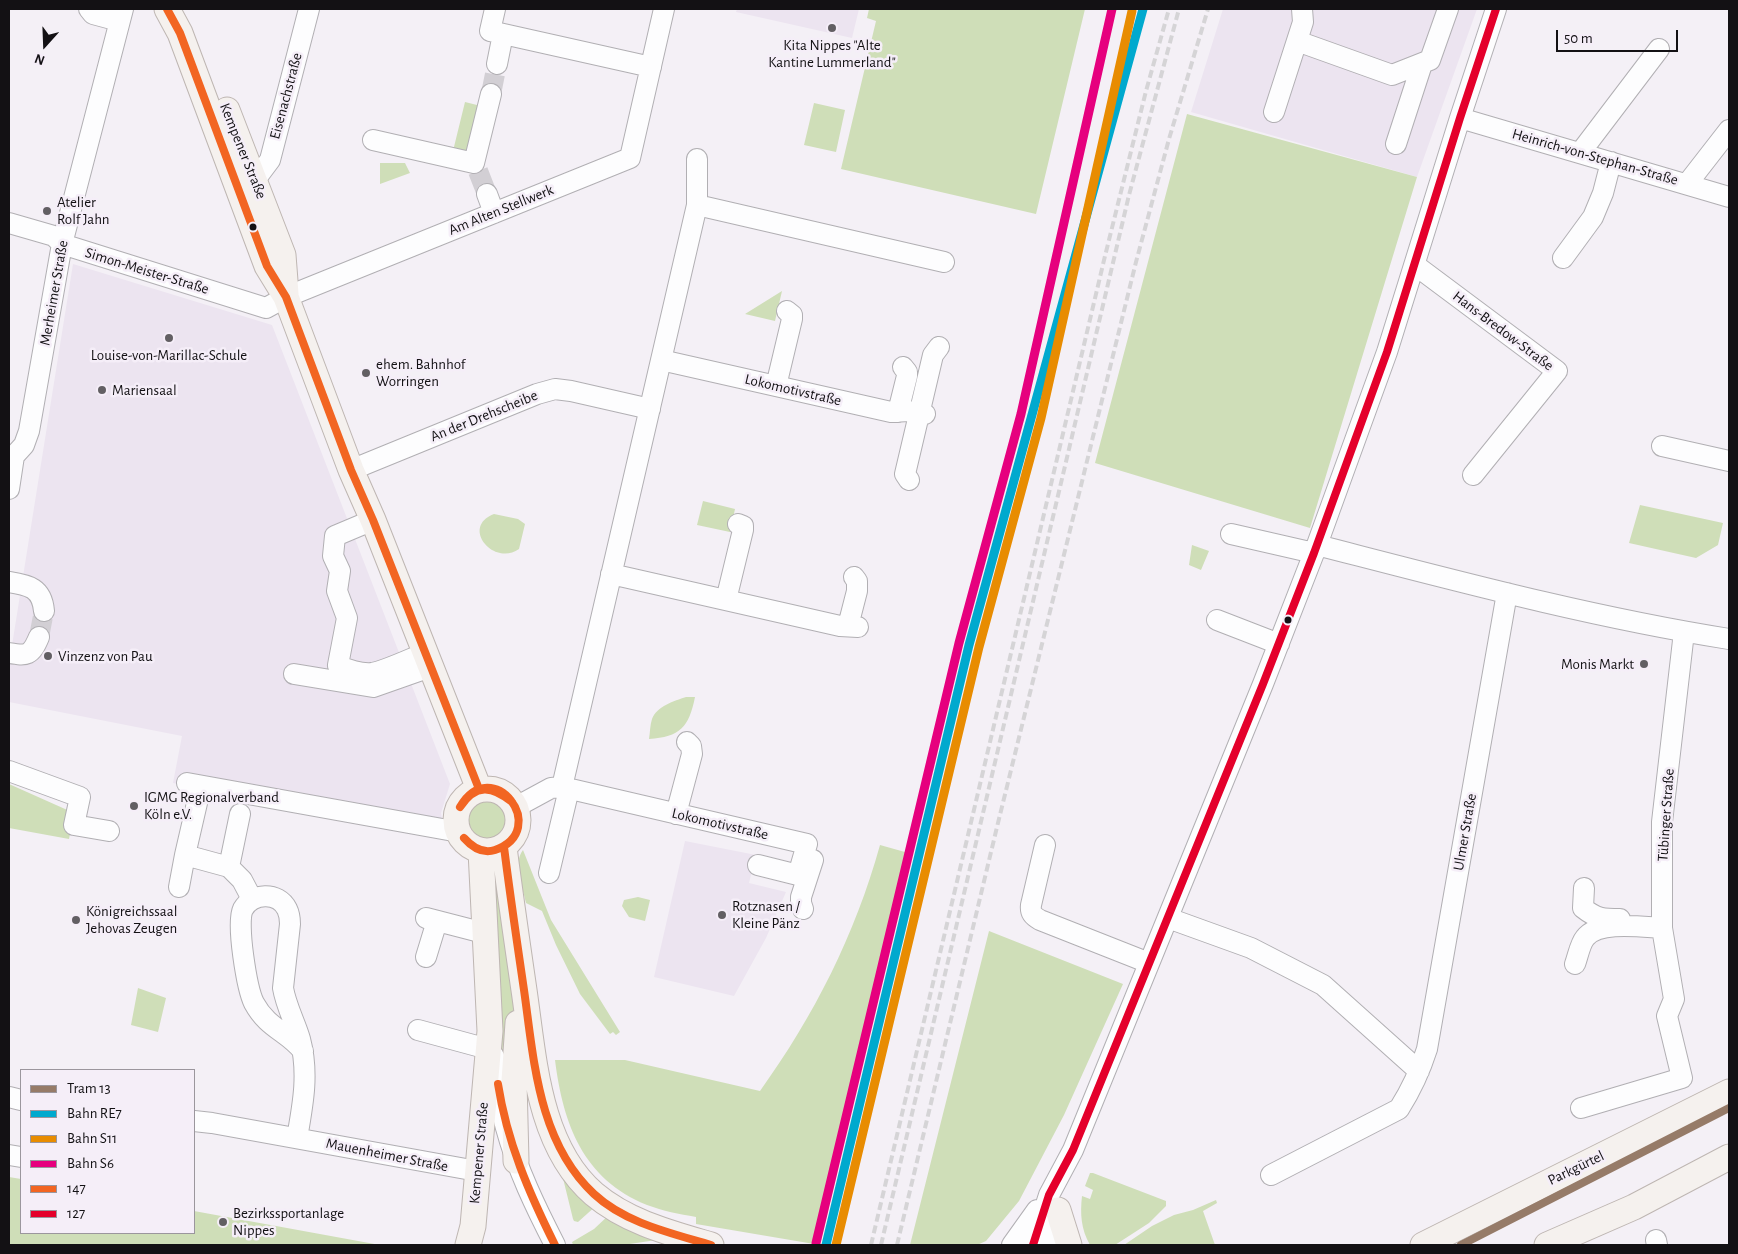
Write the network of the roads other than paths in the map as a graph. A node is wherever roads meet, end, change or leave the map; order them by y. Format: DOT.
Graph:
graph roads {
  1 [pos="89,9"];
  2 [pos="167,9"];
  3 [pos="185,9"];
  4 [pos="309,9"];
  5 [pos="495,9"];
  6 [pos="664,9"];
  7 [pos="1302,9"];
  8 [pos="1448,9"];
  9 [pos="1496,9"];
  10 [pos="121,15"];
  11 [pos="504,34"];
  12 [pos="1297,41"];
  13 [pos="1658,49"];
  14 [pos="497,64"];
  15 [pos="1422,64"];
  16 [pos="651,68"];
  17 [pos="491,94"];
  18 [pos="1274,112"];
  19 [pos="1460,118"];
  20 [pos="1729,130"];
  21 [pos="373,140"];
  22 [pos="1396,144"];
  23 [pos="1580,153"];
  24 [pos="697,159"];
  25 [pos="1611,162"];
  26 [pos="255,180"];
  27 [pos="1687,184"];
  28 [pos="487,194"];
  29 [pos="1729,197"];
  30 [pos="697,205"];
  31 [pos="494,213"];
  32 [pos="9,222"];
  33 [pos="62,244"];
  34 [pos="1562,258"];
  35 [pos="944,262"];
  36 [pos="1414,265"];
  37 [pos="286,297"];
  38 [pos="787,311"];
  39 [pos="939,347"];
  40 [pos="661,360"];
  41 [pos="903,367"];
  42 [pos="776,386"];
  43 [pos="650,409"];
  44 [pos="913,412"];
  45 [pos="1662,446"];
  46 [pos="11,456"];
  47 [pos="1729,461"];
  48 [pos="351,470"];
  49 [pos="1473,475"];
  50 [pos="909,480"];
  51 [pos="9,489"];
  52 [pos="373,520"];
  53 [pos="738,524"];
  54 [pos="1231,534"];
  55 [pos="1316,549"];
  56 [pos="612,574"];
  57 [pos="854,577"];
  58 [pos="9,582"];
  59 [pos="1507,593"];
  60 [pos="726,600"];
  61 [pos="44,611"];
  62 [pos="1218,620"];
  63 [pos="1684,632"];
  64 [pos="38,637"];
  65 [pos="1729,638"];
  66 [pos="1279,644"];
  67 [pos="9,653"];
  68 [pos="428,660"];
  69 [pos="294,674"];
  70 [pos="687,742"];
  71 [pos="9,771"];
  72 [pos="187,783"];
  73 [pos="565,788"];
  74 [pos="479,790"];
  75 [pos="197,803"];
  76 [pos="516,806"];
  77 [pos="240,814"];
  78 [pos="676,814"];
  79 [pos="109,831"];
  80 [pos="459,832"];
  81 [pos="808,844"];
  82 [pos="1045,845"];
  83 [pos="493,849"];
  84 [pos="185,855"];
  85 [pos="758,865"];
  86 [pos="229,867"];
  87 [pos="549,873"];
  88 [pos="179,887"];
  89 [pos="1584,888"];
  90 [pos="252,899"];
  91 [pos="803,909"];
  92 [pos="1168,918"];
  93 [pos="1662,922"];
  94 [pos="484,933"];
  95 [pos="517,945"];
  96 [pos="426,957"];
  97 [pos="1149,963"];
  98 [pos="1575,964"];
  99 [pos="418,1030"];
  100 [pos="489,1040"];
  101 [pos="303,1051"];
  102 [pos="1420,1071"];
  103 [pos="1729,1092"];
  104 [pos="1581,1108"];
  105 [pos="195,1121"];
  106 [pos="297,1138"];
  107 [pos="1729,1157"];
  108 [pos="516,1161"];
  109 [pos="477,1171"];
  110 [pos="1271,1175"];
  111 [pos="1053,1202"];
  112 [pos="554,1242"];
  113 [pos="468,1245"];
  114 [pos="711,1245"];
  115 [pos="1012,1245"];
  116 [pos="1033,1245"];
  117 [pos="1050,1245"];
  118 [pos="1069,1245"];
  119 [pos="1423,1245"];
  120 [pos="1547,1245"];
  1 -- 10 [label="street"];
  2 -- 37 [label="main road, Kempener Straße"];
  3 -- 26 [label="main road, Kempener Straße"];
  4 -- 26 [label="street, Eisenachstraße"];
  5 -- 11 [label="street"];
  6 -- 16 [label="street, Am Alten Stellwerk"];
  7 -- 12 [label="street"];
  8 -- 15 [label="street"];
  9 -- 19 [label="street"];
  10 -- 33 [label="street, Merheimer Straße"];
  11 -- 14 [label="street"];
  11 -- 16 [label="street"];
  12 -- 15 [label="street"];
  12 -- 18 [label="street"];
  13 -- 23 [label="street"];
  15 -- 22 [label="street"];
  16 -- 31 [label="street, Am Alten Stellwerk"];
  17 -- 21 [label="street"];
  19 -- 23 [label="street, Heinrich-von-Stephan-Straße"];
  19 -- 36 [label="street"];
  20 -- 27 [label="street"];
  23 -- 25 [label="street, Heinrich-von-Stephan-Straße"];
  24 -- 30 [label="street"];
  25 -- 27 [label="street, Heinrich-von-Stephan-Straße"];
  25 -- 34 [label="street"];
  26 -- 37 [label="main road, Kempener Straße"];
  27 -- 29 [label="street, Heinrich-von-Stephan-Straße"];
  28 -- 31 [label="street"];
  30 -- 35 [label="street"];
  30 -- 40 [label="street"];
  31 -- 37 [label="street, Am Alten Stellwerk"];
  32 -- 33 [label="street, Simon-Meister-Straße"];
  33 -- 37 [label="street, Simon-Meister-Straße"];
  33 -- 46 [label="street, Merheimer Straße"];
  36 -- 49 [label="street, Hans-Bredow-Straße"];
  36 -- 55 [label="street"];
  37 -- 48 [label="main road, Kempener Straße"];
  38 -- 42 [label="street"];
  39 -- 44 [label="street"];
  40 -- 42 [label="street, Lokomotivstraße"];
  40 -- 43 [label="street"];
  41 -- 44 [label="street"];
  42 -- 44 [label="street, Lokomotivstraße"];
  43 -- 48 [label="street, An der Drehscheibe"];
  43 -- 56 [label="street"];
  44 -- 50 [label="street"];
  45 -- 47 [label="street"];
  46 -- 51 [label="street, Merheimer Straße"];
  48 -- 52 [label="main road, Kempener Straße"];
  52 -- 68 [label="main road, Kempener Straße"];
  52 -- 68 [label="street"];
  53 -- 60 [label="street"];
  54 -- 55 [label="street"];
  55 -- 59 [label="street"];
  55 -- 66 [label="street"];
  56 -- 60 [label="street"];
  56 -- 73 [label="street"];
  57 -- 60 [label="street"];
  58 -- 61 [label="street"];
  59 -- 63 [label="street"];
  59 -- 102 [label="street, Ulmer Straße"];
  62 -- 66 [label="street"];
  63 -- 65 [label="street"];
  63 -- 93 [label="street, Tübinger Straße"];
  64 -- 67 [label="street"];
  66 -- 92 [label="street"];
  68 -- 69 [label="street"];
  68 -- 74 [label="main road, Kempener Straße"];
  70 -- 78 [label="street"];
  71 -- 79 [label="street"];
  72 -- 80 [label="street"];
  73 -- 76 [label="street"];
  73 -- 78 [label="street, Lokomotivstraße"];
  73 -- 87 [label="street"];
  74 -- 76 [label="main road"];
  74 -- 80 [label="main road"];
  75 -- 84 [label="street"];
  76 -- 83 [label="main road"];
  77 -- 86 [label="street"];
  78 -- 81 [label="street, Lokomotivstraße"];
  80 -- 83 [label="main road"];
  81 -- 85 [label="street, Lokomotivstraße"];
  81 -- 91 [label="street"];
  82 -- 97 [label="street"];
  83 -- 94 [label="main road, Kempener Straße"];
  83 -- 95 [label="main road, Kempener Straße"];
  84 -- 86 [label="street"];
  84 -- 88 [label="street"];
  86 -- 90 [label="street"];
  89 -- 93 [label="street"];
  90 -- 101 [label="street"];
  90 -- 101 [label="street"];
  92 -- 97 [label="street"];
  92 -- 102 [label="street"];
  93 -- 98 [label="street"];
  93 -- 104 [label="street, Tübinger Straße"];
  94 -- 96 [label="street"];
  94 -- 100 [label="main road, Kempener Straße"];
  95 -- 108 [label="main road, Kempener Straße"];
  95 -- 114 [label="main road, Kempener Straße"];
  97 -- 111 [label="street"];
  99 -- 100 [label="street"];
  100 -- 108 [label="street, Kempener Straße"];
  100 -- 109 [label="main road, Kempener Straße"];
  101 -- 106 [label="street"];
  102 -- 110 [label="street, Ulmer Straße"];
  103 -- 119 [label="main road, Parkgürtel"];
  105 -- 106 [label="street, Mauenheimer Straße"];
  106 -- 109 [label="street, Mauenheimer Straße"];
  107 -- 120 [label="main road"];
  108 -- 112 [label="street, Kempener Straße"];
  109 -- 113 [label="main road, Kempener Straße"];
  111 -- 115 [label="street"];
  111 -- 116 [label="street"];
  111 -- 117 [label="street"];
  111 -- 118 [label="main road"];
}
